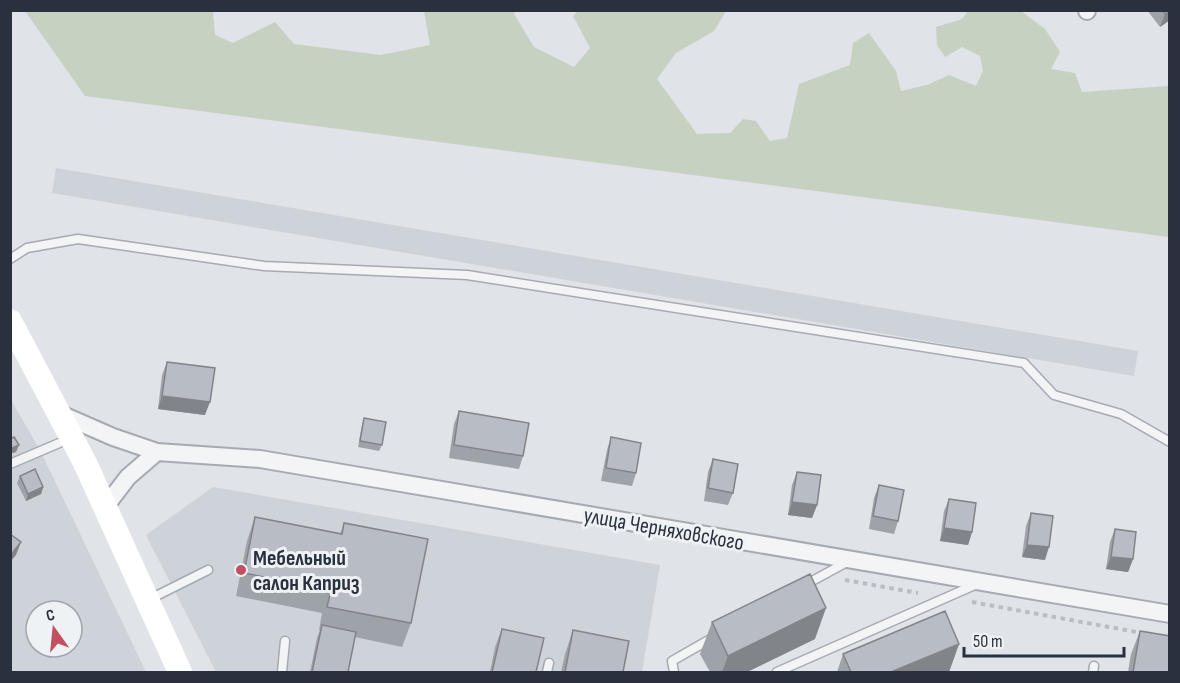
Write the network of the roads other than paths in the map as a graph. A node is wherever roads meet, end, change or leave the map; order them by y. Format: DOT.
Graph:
graph roads {
  1 [pos="10,259"];
  2 [pos="10,321"];
  3 [pos="58,413"];
  4 [pos="71,438"];
  5 [pos="1170,442"];
  6 [pos="157,452"];
  7 [pos="10,464"];
  8 [pos="105,507"];
  9 [pos="850,560"];
  10 [pos="208,570"];
  11 [pos="981,582"];
  12 [pos="791,593"];
  13 [pos="148,600"];
  14 [pos="1170,614"];
  15 [pos="722,633"];
  16 [pos="285,641"];
  17 [pos="796,669"];
  18 [pos="180,672"];
  19 [pos="282,672"];
  20 [pos="674,672"];
  21 [pos="777,672"];
  1 -- 5 [label="lane"];
  2 -- 3 [label="main road"];
  3 -- 4 [label="main road"];
  3 -- 6 [label="street, улица Черняховского"];
  4 -- 7 [label="lane"];
  4 -- 8 [label="main road"];
  6 -- 8 [label="street"];
  6 -- 9 [label="street, улица Черняховского"];
  8 -- 13 [label="main road"];
  9 -- 11 [label="street, улица Черняховского"];
  9 -- 12 [label="lane"];
  10 -- 13 [label="lane"];
  11 -- 14 [label="street, улица Черняховского"];
  11 -- 17 [label="lane"];
  13 -- 18 [label="main road"];
  15 -- 20 [label="lane"];
  16 -- 19 [label="lane"];
  17 -- 21 [label="lane"];
}
